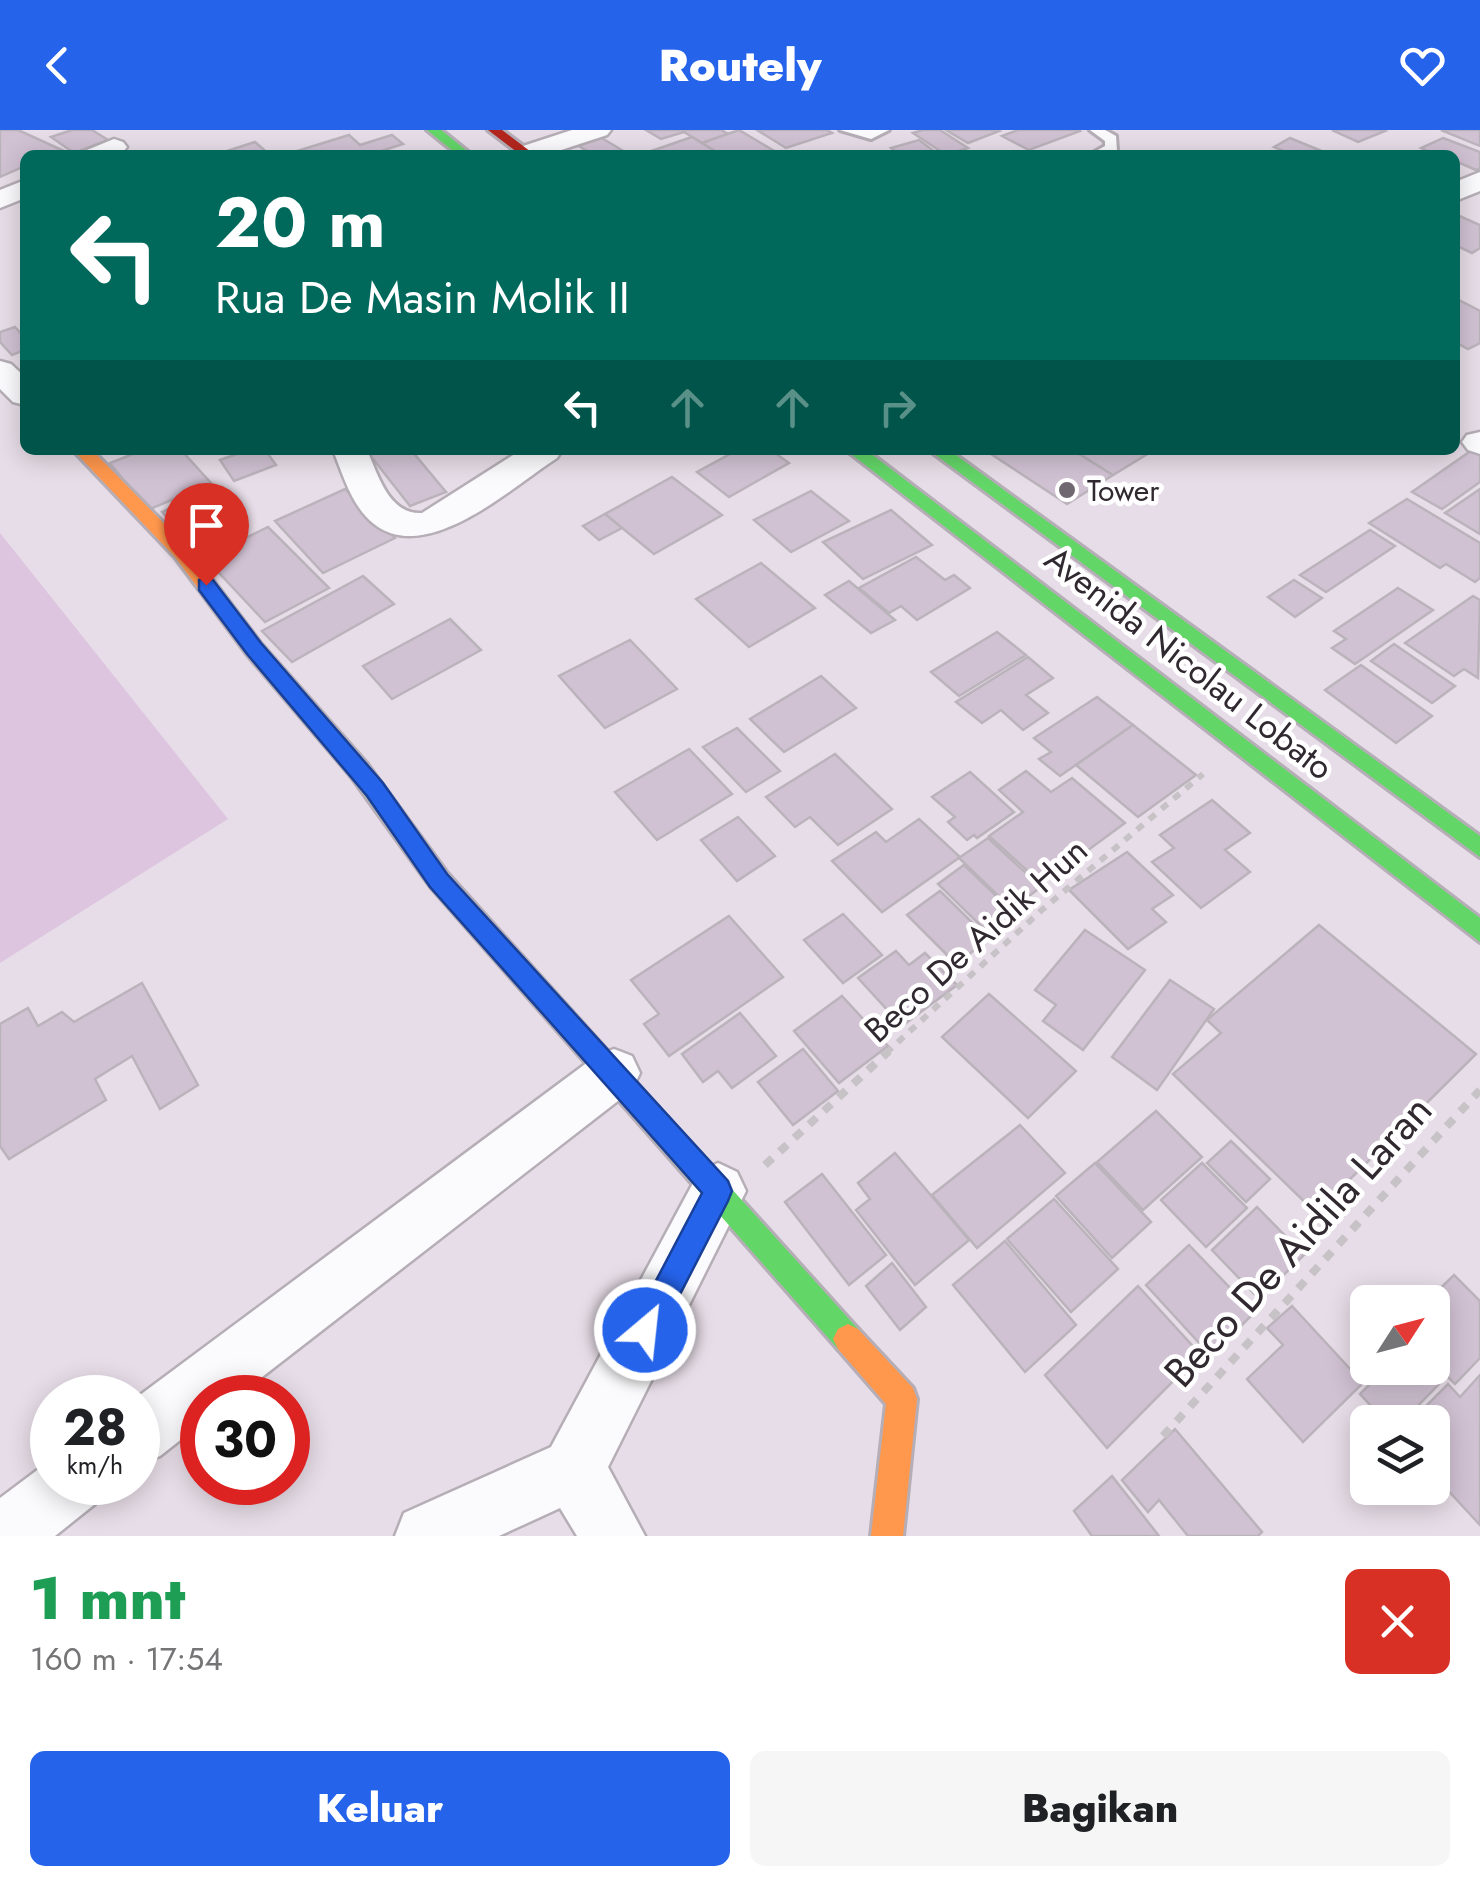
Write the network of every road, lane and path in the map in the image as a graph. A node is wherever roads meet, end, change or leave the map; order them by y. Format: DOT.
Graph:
graph roads {
  1 [pos="433,130"];
  2 [pos="494,130"];
  3 [pos="598,130"];
  4 [pos="846,130"];
  5 [pos="884,130"];
  6 [pos="1096,130"];
  7 [pos="459,150"];
  8 [pos="520,150"];
  9 [pos="537,150"];
  10 [pos="1107,150"];
  11 [pos="1480,180"];
  12 [pos="1460,203"];
  13 [pos="0,371"];
  14 [pos="20,390"];
  15 [pos="87,455"];
  16 [pos="352,455"];
  17 [pos="537,455"];
  18 [pos="862,455"];
  19 [pos="945,455"];
  20 [pos="1238,744"];
  21 [pos="1480,848"];
  22 [pos="1480,932"];
  23 [pos="614,1073"];
  24 [pos="1480,1090"];
  25 [pos="735,1184"];
  26 [pos="160,1417"];
  27 [pos="1164,1436"];
  28 [pos="572,1469"];
  29 [pos="40,1505"];
  30 [pos="6,1528"];
  31 [pos="426,1536"];
  32 [pos="614,1536"];
  33 [pos="887,1536"];
  1 -- 7 [label="main road"];
  2 -- 8 [label="main road"];
  3 -- 9 [label="street"];
  4 -- 5 [label="lane"];
  6 -- 10 [label="lane"];
  11 -- 12 [label="street"];
  13 -- 14 [label="street"];
  15 -- 23 [label="main road"];
  16 -- 17 [label="street"];
  18 -- 20 [label="main road, Avenida Nicolau Lobato"];
  19 -- 21 [label="main road, Avenida Nicolau Lobato"];
  20 -- 22 [label="main road, Avenida Nicolau Lobato"];
  20 -- 25 [label="path, Beco De Aidik Hun"];
  23 -- 25 [label="main road"];
  23 -- 26 [label="street"];
  24 -- 27 [label="path, Beco De Aidila Laran"];
  25 -- 28 [label="street"];
  25 -- 33 [label="main road"];
  28 -- 31 [label="street"];
  28 -- 32 [label="street"];
  29 -- 30 [label="street"];
}
